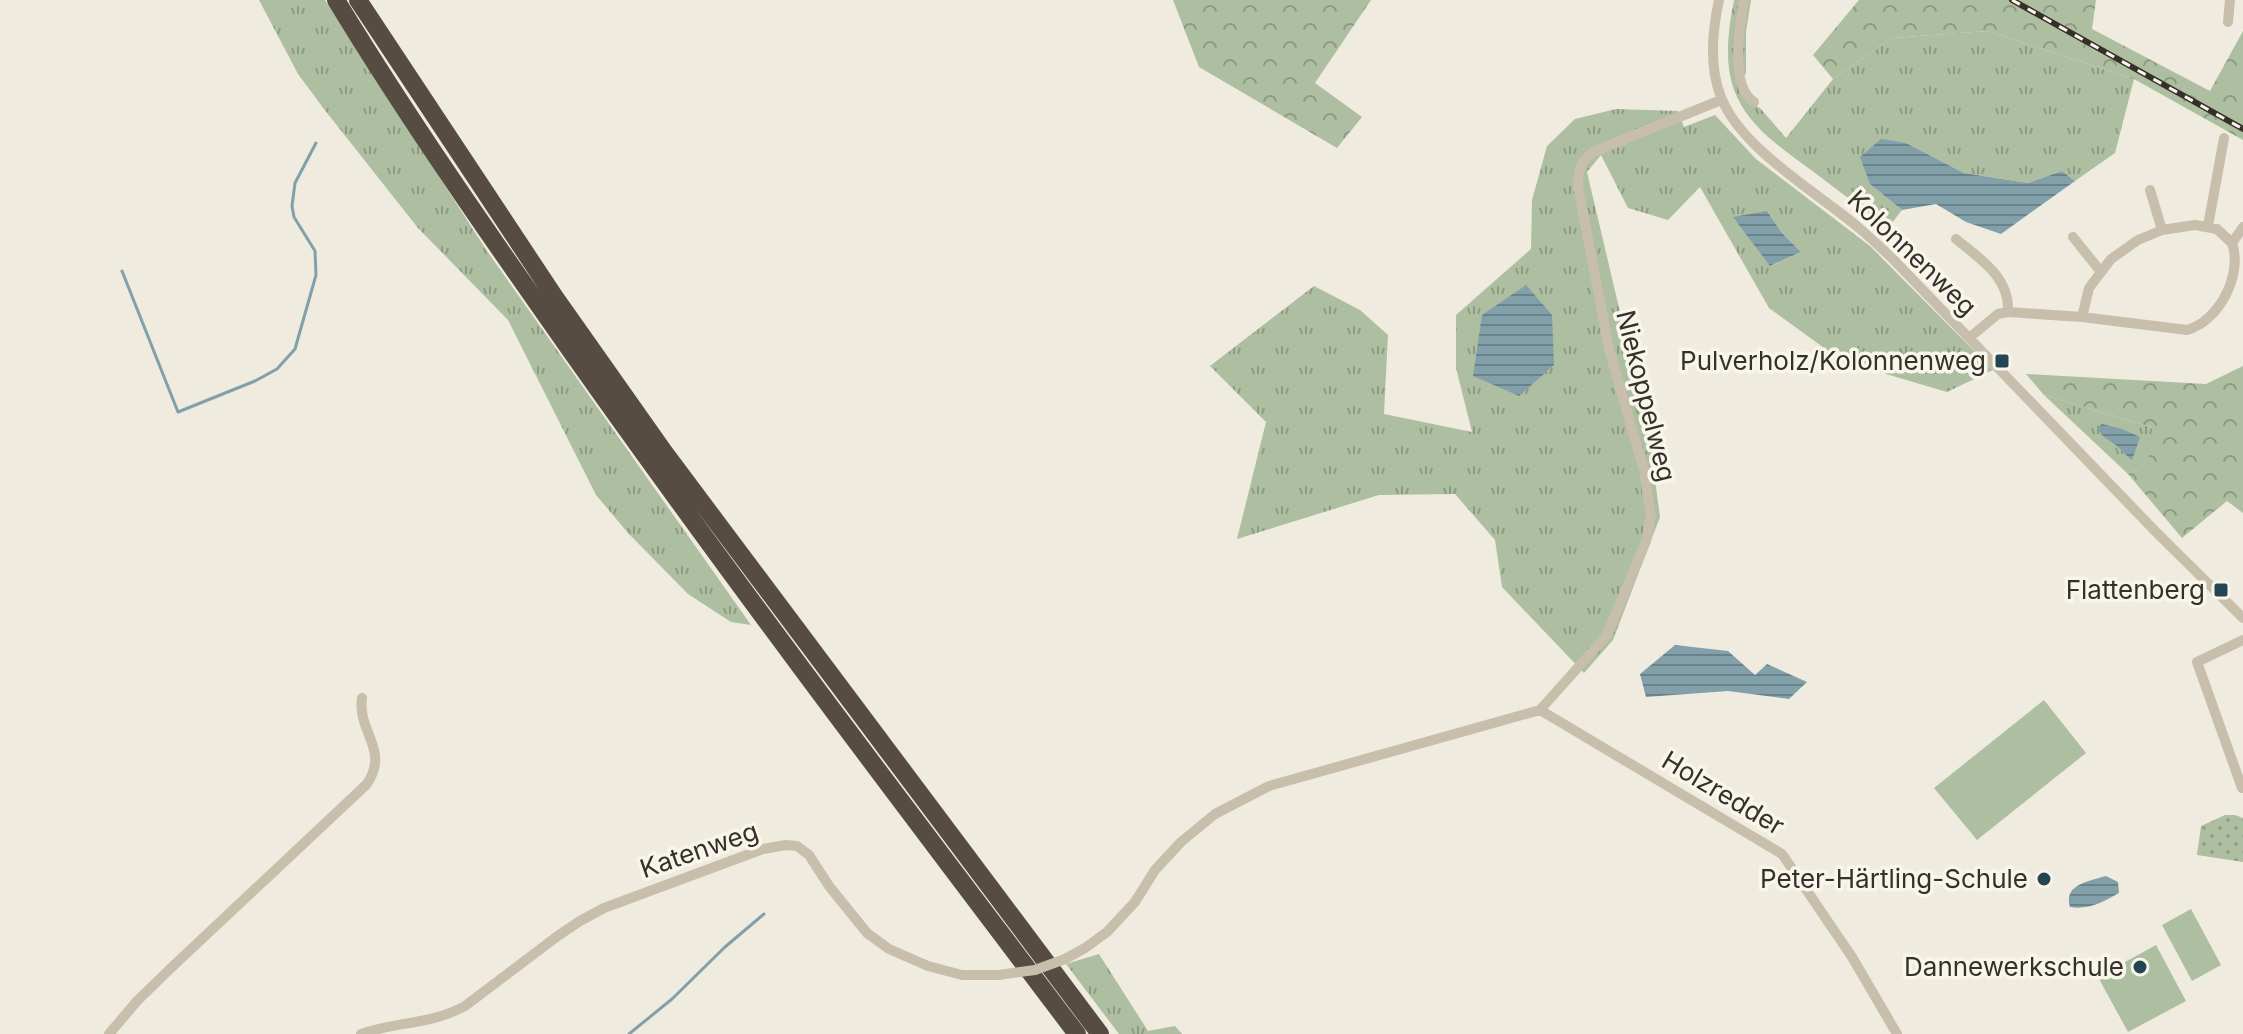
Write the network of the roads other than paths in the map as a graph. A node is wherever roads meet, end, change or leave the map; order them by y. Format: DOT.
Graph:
graph roads {
  1 [pos="336,0"];
  2 [pos="358,0"];
  3 [pos="1719,0"];
  4 [pos="1744,0"];
  5 [pos="2230,0"];
  6 [pos="2228,22"];
  7 [pos="1721,100"];
  8 [pos="1754,102"];
  9 [pos="2224,138"];
  10 [pos="2150,190"];
  11 [pos="2208,226"];
  12 [pos="2243,227"];
  13 [pos="2162,230"];
  14 [pos="2073,237"];
  15 [pos="1956,239"];
  16 [pos="2232,243"];
  17 [pos="2101,272"];
  18 [pos="2008,312"];
  19 [pos="2082,317"];
  20 [pos="1969,338"];
  21 [pos="2243,618"];
  22 [pos="2243,640"];
  23 [pos="362,698"];
  24 [pos="1540,710"];
  25 [pos="2242,788"];
  26 [pos="109,1034"];
  27 [pos="361,1034"];
  28 [pos="1077,1034"];
  29 [pos="1100,1034"];
  30 [pos="1897,1034"];
  1 -- 28 [label="highway"];
  2 -- 29 [label="highway"];
  3 -- 7 [label="street, Kolonnenweg"];
  4 -- 8 [label="street"];
  5 -- 6 [label="street"];
  7 -- 20 [label="street, Kolonnenweg"];
  7 -- 24 [label="street, Niekoppelweg"];
  9 -- 11 [label="street"];
  10 -- 13 [label="street"];
  11 -- 13 [label="street"];
  11 -- 16 [label="street"];
  12 -- 16 [label="street"];
  13 -- 17 [label="street"];
  14 -- 17 [label="street"];
  15 -- 18 [label="street"];
  16 -- 19 [label="street"];
  17 -- 19 [label="street"];
  18 -- 19 [label="street"];
  18 -- 20 [label="street"];
  20 -- 21 [label="street, Kolonnenweg"];
  22 -- 25 [label="street"];
  23 -- 26 [label="street"];
  24 -- 27 [label="street, Katenweg, bridge"];
  24 -- 30 [label="street, Holzredder"];
}
